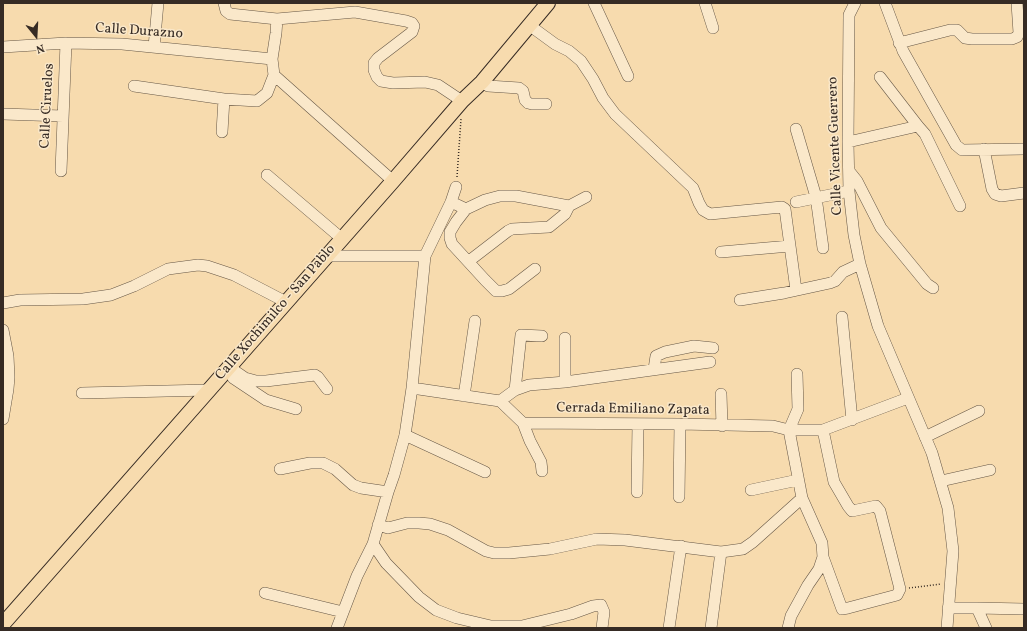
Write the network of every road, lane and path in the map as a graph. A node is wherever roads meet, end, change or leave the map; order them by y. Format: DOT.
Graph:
graph roads {
  1 [pos="158,3"];
  2 [pos="224,3"];
  3 [pos="548,3"];
  4 [pos="594,3"];
  5 [pos="705,3"];
  6 [pos="844,3"];
  7 [pos="855,3"];
  8 [pos="885,3"];
  9 [pos="1017,3"];
  10 [pos="355,8"];
  11 [pos="849,15"];
  12 [pos="277,19"];
  13 [pos="529,25"];
  14 [pos="713,28"];
  15 [pos="66,43"];
  16 [pos="899,43"];
  17 [pos="3,47"];
  18 [pos="154,47"];
  19 [pos="272,59"];
  20 [pos="274,75"];
  21 [pos="628,76"];
  22 [pos="880,77"];
  23 [pos="482,82"];
  24 [pos="134,86"];
  25 [pos="224,99"];
  26 [pos="462,100"];
  27 [pos="546,104"];
  28 [pos="3,114"];
  29 [pos="63,116"];
  30 [pos="918,126"];
  31 [pos="796,129"];
  32 [pos="222,132"];
  33 [pos="848,142"];
  34 [pos="984,149"];
  35 [pos="1024,149"];
  36 [pos="61,171"];
  37 [pos="849,172"];
  38 [pos="268,176"];
  39 [pos="393,181"];
  40 [pos="456,187"];
  41 [pos="849,191"];
  42 [pos="1024,193"];
  43 [pos="586,197"];
  44 [pos="816,197"];
  45 [pos="451,202"];
  46 [pos="796,202"];
  47 [pos="569,206"];
  48 [pos="960,206"];
  49 [pos="466,209"];
  50 [pos="342,238"];
  51 [pos="790,246"];
  52 [pos="823,248"];
  53 [pos="721,252"];
  54 [pos="326,256"];
  55 [pos="425,256"];
  56 [pos="469,261"];
  57 [pos="860,264"];
  58 [pos="535,269"];
  59 [pos="933,288"];
  60 [pos="796,290"];
  61 [pos="740,300"];
  62 [pos="286,302"];
  63 [pos="3,303"];
  64 [pos="842,317"];
  65 [pos="475,321"];
  66 [pos="3,330"];
  67 [pos="542,336"];
  68 [pos="565,338"];
  69 [pos="712,348"];
  70 [pos="5,356"];
  71 [pos="710,362"];
  72 [pos="654,369"];
  73 [pos="227,370"];
  74 [pos="797,374"];
  75 [pos="565,382"];
  76 [pos="412,388"];
  77 [pos="327,389"];
  78 [pos="209,390"];
  79 [pos="515,390"];
  80 [pos="82,393"];
  81 [pos="721,394"];
  82 [pos="464,396"];
  83 [pos="908,398"];
  84 [pos="500,401"];
  85 [pos="296,409"];
  86 [pos="979,411"];
  87 [pos="3,419"];
  88 [pos="852,420"];
  89 [pos="523,423"];
  90 [pos="638,424"];
  91 [pos="680,424"];
  92 [pos="722,426"];
  93 [pos="789,430"];
  94 [pos="823,430"];
  95 [pos="406,435"];
  96 [pos="925,437"];
  97 [pos="280,469"];
  98 [pos="990,470"];
  99 [pos="542,471"];
  100 [pos="485,472"];
  101 [pos="798,480"];
  102 [pos="941,481"];
  103 [pos="751,490"];
  104 [pos="388,492"];
  105 [pos="637,492"];
  106 [pos="679,497"];
  107 [pos="802,498"];
  108 [pos="378,525"];
  109 [pos="374,544"];
  110 [pos="681,546"];
  111 [pos="721,552"];
  112 [pos="823,557"];
  113 [pos="950,582"];
  114 [pos="900,589"];
  115 [pos="265,593"];
  116 [pos="948,608"];
  117 [pos="977,608"];
  118 [pos="1024,609"];
  119 [pos="343,612"];
  120 [pos="3,624"];
  121 [pos="337,628"];
  122 [pos="602,628"];
  123 [pos="669,628"];
  124 [pos="711,628"];
  125 [pos="788,628"];
  126 [pos="948,628"];
  127 [pos="986,628"];
  1 -- 18 [label="street"];
  2 -- 12 [label="street"];
  3 -- 13 [label="main road, Calle Xochimilco - San Pablo"];
  4 -- 21 [label="street"];
  5 -- 14 [label="street"];
  6 -- 11 [label="street"];
  7 -- 11 [label="street, Calle Vicente Guerrero"];
  8 -- 16 [label="street"];
  9 -- 16 [label="street"];
  10 -- 12 [label="street"];
  10 -- 26 [label="street"];
  11 -- 33 [label="street, Calle Vicente Guerrero"];
  12 -- 19 [label="street"];
  13 -- 23 [label="main road, Calle Xochimilco - San Pablo"];
  13 -- 51 [label="street"];
  15 -- 17 [label="street, Calle Durazno"];
  15 -- 18 [label="street, Calle Durazno"];
  15 -- 29 [label="street, Calle Ciruelos"];
  16 -- 34 [label="street"];
  18 -- 19 [label="street, Calle Durazno"];
  19 -- 20 [label="street"];
  20 -- 25 [label="street"];
  20 -- 39 [label="street"];
  22 -- 30 [label="street"];
  23 -- 26 [label="main road, Calle Xochimilco - San Pablo"];
  23 -- 27 [label="street"];
  24 -- 25 [label="street"];
  25 -- 32 [label="street"];
  26 -- 39 [label="main road, Calle Xochimilco - San Pablo"];
  26 -- 40 [label="path"];
  28 -- 29 [label="street"];
  29 -- 36 [label="street, Calle Ciruelos"];
  30 -- 33 [label="street"];
  30 -- 48 [label="street"];
  31 -- 44 [label="street"];
  33 -- 37 [label="street, Calle Vicente Guerrero"];
  34 -- 35 [label="street"];
  34 -- 42 [label="street"];
  37 -- 41 [label="street, Calle Vicente Guerrero"];
  37 -- 59 [label="street"];
  38 -- 50 [label="street"];
  39 -- 50 [label="main road, Calle Xochimilco - San Pablo"];
  40 -- 45 [label="street"];
  41 -- 44 [label="street"];
  41 -- 57 [label="street, Calle Vicente Guerrero"];
  43 -- 47 [label="street"];
  44 -- 46 [label="street"];
  44 -- 52 [label="street"];
  45 -- 49 [label="street"];
  45 -- 55 [label="street"];
  47 -- 49 [label="street"];
  47 -- 56 [label="street"];
  49 -- 56 [label="street"];
  50 -- 54 [label="main road, Calle Xochimilco - San Pablo"];
  51 -- 53 [label="street"];
  51 -- 60 [label="street"];
  54 -- 55 [label="street"];
  54 -- 62 [label="main road, Calle Xochimilco - San Pablo"];
  55 -- 76 [label="street"];
  56 -- 58 [label="street"];
  57 -- 60 [label="street"];
  57 -- 83 [label="street, Calle Vicente Guerrero"];
  60 -- 61 [label="street"];
  62 -- 63 [label="street"];
  62 -- 73 [label="main road, Calle Xochimilco - San Pablo"];
  64 -- 88 [label="street"];
  65 -- 82 [label="street"];
  66 -- 70 [label="street"];
  67 -- 79 [label="street"];
  68 -- 75 [label="street"];
  69 -- 72 [label="street"];
  70 -- 87 [label="street"];
  71 -- 72 [label="street, Cerrada Emiliano Zapata"];
  72 -- 75 [label="street, Cerrada Emiliano Zapata"];
  73 -- 77 [label="street"];
  73 -- 78 [label="main road, Calle Xochimilco - San Pablo"];
  73 -- 85 [label="street"];
  74 -- 93 [label="street"];
  75 -- 79 [label="street, Cerrada Emiliano Zapata"];
  76 -- 82 [label="street"];
  76 -- 95 [label="street"];
  78 -- 80 [label="street"];
  78 -- 120 [label="main road, Calle Xochimilco - San Pablo"];
  79 -- 84 [label="street, Cerrada Emiliano Zapata"];
  81 -- 92 [label="street"];
  82 -- 84 [label="street"];
  83 -- 88 [label="street, Cerrada Emiliano Zapata"];
  83 -- 96 [label="street, Calle Vicente Guerrero"];
  84 -- 89 [label="street"];
  86 -- 96 [label="street"];
  88 -- 94 [label="street, Cerrada Emiliano Zapata"];
  89 -- 90 [label="street, Cerrada Emiliano Zapata"];
  89 -- 99 [label="street"];
  90 -- 91 [label="street, Cerrada Emiliano Zapata"];
  90 -- 105 [label="street"];
  91 -- 92 [label="street, Cerrada Emiliano Zapata"];
  91 -- 106 [label="street"];
  92 -- 93 [label="street, Cerrada Emiliano Zapata"];
  93 -- 94 [label="street, Cerrada Emiliano Zapata"];
  93 -- 101 [label="street"];
  94 -- 114 [label="street"];
  95 -- 100 [label="street"];
  95 -- 104 [label="street"];
  96 -- 102 [label="street, Calle Vicente Guerrero"];
  97 -- 104 [label="street"];
  98 -- 102 [label="street"];
  101 -- 103 [label="street"];
  101 -- 107 [label="street"];
  102 -- 113 [label="street, Calle Vicente Guerrero"];
  104 -- 108 [label="street"];
  107 -- 111 [label="street"];
  107 -- 112 [label="street"];
  108 -- 109 [label="street"];
  108 -- 110 [label="street"];
  109 -- 119 [label="street"];
  109 -- 122 [label="street"];
  110 -- 111 [label="street"];
  110 -- 123 [label="street"];
  111 -- 124 [label="street"];
  112 -- 114 [label="street"];
  112 -- 125 [label="street"];
  113 -- 114 [label="path"];
  113 -- 116 [label="street, Calle Vicente Guerrero"];
  115 -- 119 [label="street"];
  116 -- 117 [label="street"];
  116 -- 126 [label="street, Calle Vicente Guerrero"];
  117 -- 118 [label="street"];
  117 -- 127 [label="street"];
  119 -- 121 [label="street"];
}
